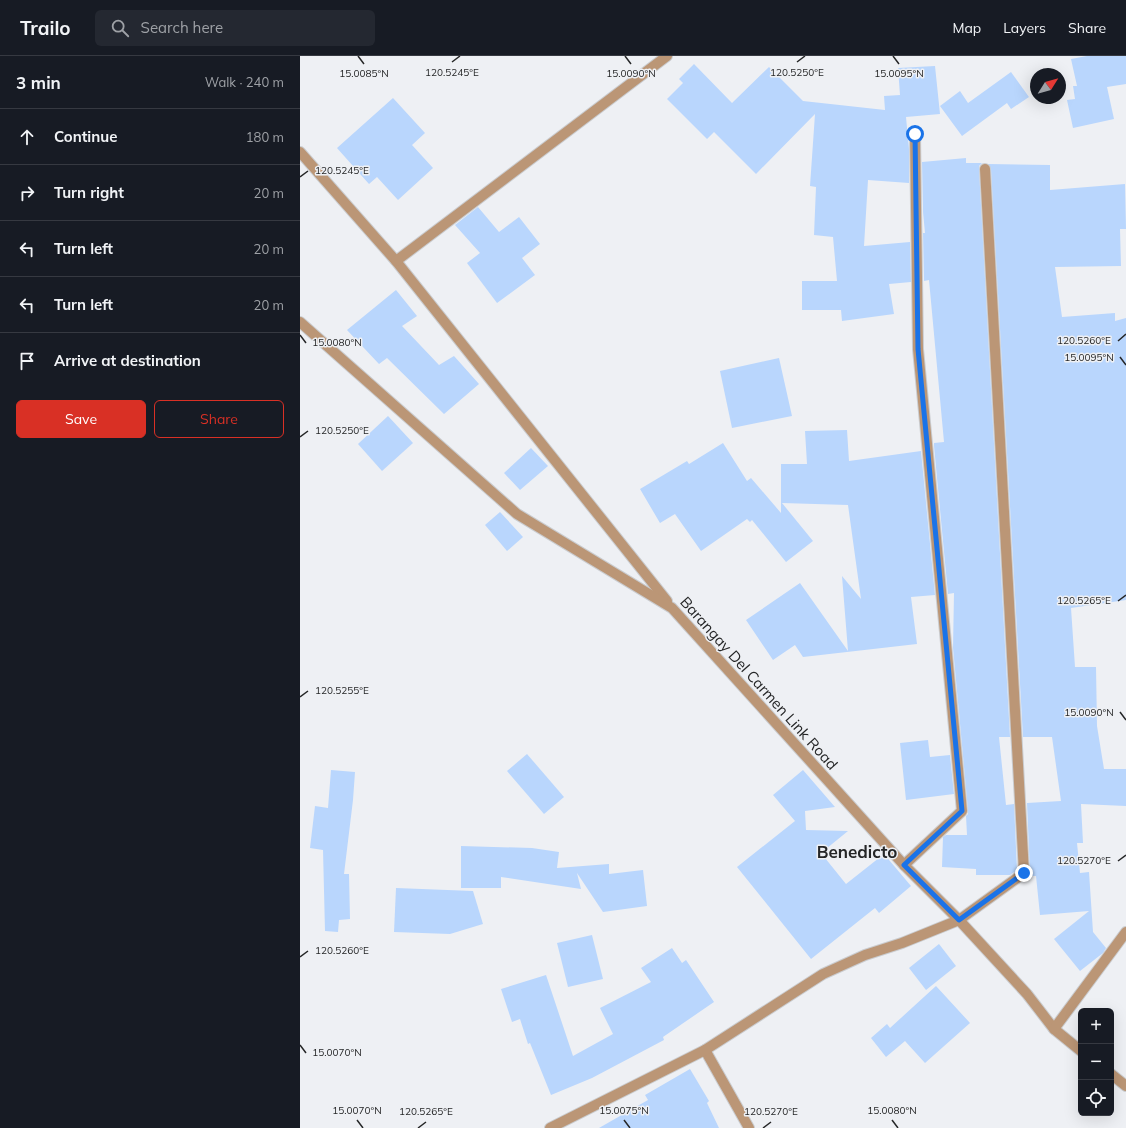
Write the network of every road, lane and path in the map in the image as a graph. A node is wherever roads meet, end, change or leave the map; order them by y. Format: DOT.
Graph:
graph roads {
  1 [pos="667,56"];
  2 [pos="915,134"];
  3 [pos="300,152"];
  4 [pos="985,168"];
  5 [pos="396,261"];
  6 [pos="300,322"];
  7 [pos="672,608"];
  8 [pos="904,865"];
  9 [pos="959,920"];
  10 [pos="1126,932"];
  11 [pos="1054,1029"];
  12 [pos="1078,1048"];
  13 [pos="705,1050"];
  14 [pos="1114,1076"];
  15 [pos="1126,1086"];
  16 [pos="550,1128"];
  17 [pos="749,1128"];
  1 -- 5 [label="street"];
  2 -- 8 [label="street"];
  3 -- 5 [label="street"];
  4 -- 9 [label="street"];
  5 -- 7 [label="street"];
  6 -- 7 [label="street, Barangay Del Carmen Link Road"];
  7 -- 8 [label="street, Barangay Del Carmen Link Road"];
  8 -- 9 [label="street, Barangay Del Carmen Link Road"];
  9 -- 11 [label="street, Barangay Del Carmen Link Road"];
  9 -- 13 [label="street"];
  10 -- 11 [label="street"];
  11 -- 12 [label="street, Barangay Del Carmen Link Road"];
  13 -- 16 [label="street"];
  13 -- 17 [label="street"];
  14 -- 15 [label="street"];
}
